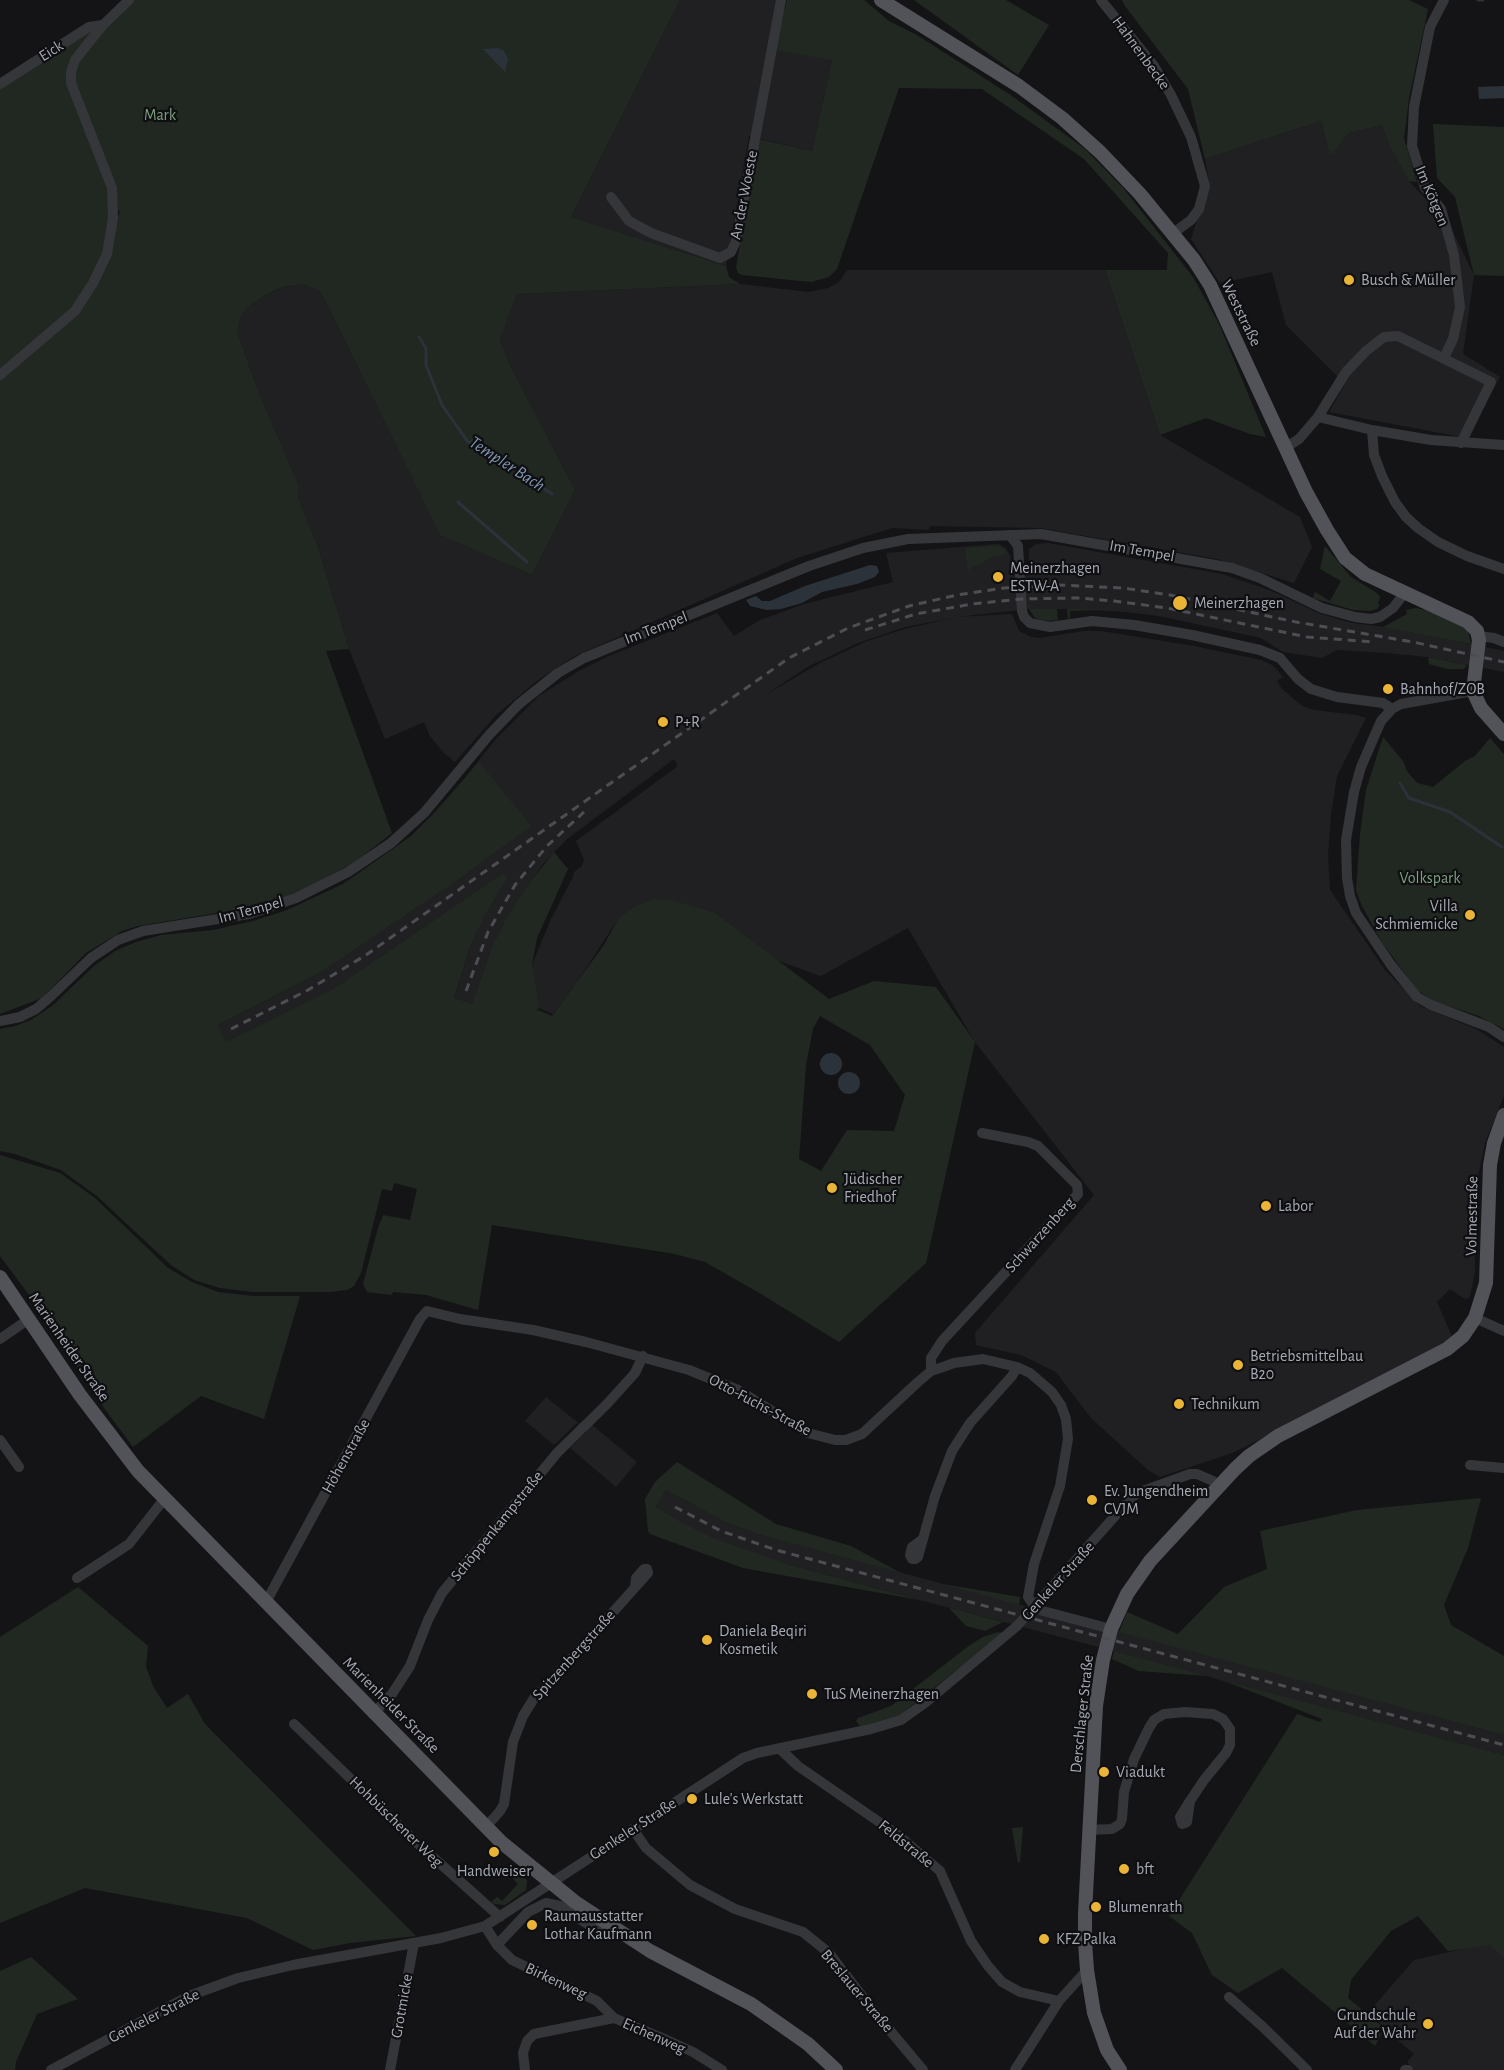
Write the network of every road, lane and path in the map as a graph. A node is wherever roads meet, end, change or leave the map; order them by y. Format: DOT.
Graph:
graph roads {
  1 [pos="129,0"];
  2 [pos="781,0"];
  3 [pos="881,0"];
  4 [pos="1101,0"];
  5 [pos="1444,0"];
  6 [pos="103,25"];
  7 [pos="0,84"];
  8 [pos="611,197"];
  9 [pos="1172,234"];
  10 [pos="1444,358"];
  11 [pos="0,375"];
  12 [pos="1318,417"];
  13 [pos="1372,430"];
  14 [pos="1461,443"];
  15 [pos="1504,445"];
  16 [pos="1285,448"];
  17 [pos="1010,535"];
  18 [pos="1504,569"];
  19 [pos="1404,594"];
  20 [pos="1479,636"];
  21 [pos="1504,642"];
  22 [pos="1473,691"];
  23 [pos="1392,709"];
  24 [pos="1504,734"];
  25 [pos="0,1021"];
  26 [pos="1504,1037"];
  27 [pos="1504,1115"];
  28 [pos="981,1133"];
  29 [pos="0,1278"];
  30 [pos="427,1311"];
  31 [pos="1475,1318"];
  32 [pos="29,1319"];
  33 [pos="1504,1331"];
  34 [pos="0,1339"];
  35 [pos="643,1356"];
  36 [pos="1017,1367"];
  37 [pos="932,1371"];
  38 [pos="0,1440"];
  39 [pos="1470,1465"];
  40 [pos="19,1467"];
  41 [pos="1504,1468"];
  42 [pos="1219,1486"];
  43 [pos="165,1498"];
  44 [pos="923,1539"];
  45 [pos="77,1578"];
  46 [pos="635,1587"];
  47 [pos="266,1602"];
  48 [pos="1035,1607"];
  49 [pos="1111,1629"];
  50 [pos="374,1713"];
  51 [pos="294,1724"];
  52 [pos="779,1748"];
  53 [pos="1190,1801"];
  54 [pos="486,1827"];
  55 [pos="633,1829"];
  56 [pos="1089,1830"];
  57 [pos="550,1883"];
  58 [pos="500,1917"];
  59 [pos="485,1926"];
  60 [pos="613,1927"];
  61 [pos="414,1942"];
  62 [pos="497,1946"];
  63 [pos="1087,1970"];
  64 [pos="1229,1997"];
  65 [pos="1059,2001"];
  66 [pos="614,2018"];
  67 [pos="51,2070"];
  68 [pos="390,2070"];
  69 [pos="525,2070"];
  70 [pos="722,2070"];
  71 [pos="836,2070"];
  72 [pos="923,2070"];
  73 [pos="1015,2070"];
  74 [pos="1120,2070"];
  75 [pos="1307,2070"];
  1 -- 6 [label="street"];
  2 -- 8 [label="street, An der Woeste"];
  3 -- 9 [label="main road, Weststraße"];
  4 -- 9 [label="street, Hahnenbecke"];
  5 -- 10 [label="street, Im Kötgen"];
  6 -- 7 [label="street, Eick"];
  6 -- 11 [label="street"];
  9 -- 16 [label="main road, Weststraße"];
  10 -- 12 [label="street"];
  10 -- 14 [label="street"];
  12 -- 13 [label="street"];
  12 -- 16 [label="street"];
  13 -- 14 [label="street"];
  13 -- 18 [label="street"];
  14 -- 15 [label="street"];
  16 -- 19 [label="main road, Weststraße"];
  17 -- 19 [label="street, Im Tempel"];
  17 -- 23 [label="street"];
  17 -- 25 [label="street, Im Tempel"];
  19 -- 20 [label="main road, Weststraße"];
  20 -- 21 [label="street"];
  20 -- 22 [label="main road"];
  22 -- 23 [label="street"];
  22 -- 24 [label="main road"];
  23 -- 26 [label="street"];
  27 -- 31 [label="main road, Volmestraße"];
  28 -- 37 [label="street, Schwarzenberg"];
  29 -- 32 [label="main road, Marienheider Straße"];
  30 -- 35 [label="street, Otto-Fuchs-Straße"];
  30 -- 47 [label="street, Höhenstraße"];
  31 -- 33 [label="street"];
  31 -- 42 [label="main road, Derschlager Straße"];
  32 -- 34 [label="street"];
  32 -- 43 [label="main road, Marienheider Straße"];
  35 -- 37 [label="street, Otto-Fuchs-Straße"];
  35 -- 50 [label="street, Schöppenkampstraße"];
  36 -- 37 [label="street, Otto-Fuchs-Straße"];
  36 -- 44 [label="street"];
  36 -- 48 [label="street, Otto-Fuchs-Straße"];
  38 -- 40 [label="street"];
  39 -- 41 [label="street"];
  42 -- 48 [label="street, Genkeler Straße"];
  42 -- 49 [label="main road, Derschlager Straße"];
  43 -- 45 [label="street"];
  43 -- 47 [label="main road, Marienheider Straße"];
  46 -- 54 [label="street, Spitzenbergstraße"];
  47 -- 50 [label="main road, Marienheider Straße"];
  48 -- 49 [label="street"];
  48 -- 52 [label="street, Genkeler Straße"];
  49 -- 56 [label="main road, Derschlager Straße"];
  50 -- 54 [label="main road, Marienheider Straße"];
  51 -- 58 [label="street, Hohbüschener Weg"];
  52 -- 55 [label="street, Genkeler Straße"];
  52 -- 65 [label="street, Feldstraße"];
  53 -- 56 [label="street"];
  54 -- 57 [label="main road, Marienheider Straße"];
  55 -- 57 [label="street, Genkeler Straße"];
  55 -- 72 [label="street, Breslauer Straße"];
  56 -- 63 [label="main road, Derschlager Straße"];
  57 -- 58 [label="street, Genkeler Straße"];
  57 -- 60 [label="main road, Marienheider Straße"];
  58 -- 59 [label="street, Genkeler Straße"];
  59 -- 61 [label="street, Genkeler Straße"];
  59 -- 62 [label="street, Birkenweg"];
  60 -- 62 [label="street"];
  60 -- 71 [label="main road, Marienheider Straße"];
  61 -- 67 [label="street, Genkeler Straße"];
  61 -- 68 [label="street, Grotmicke"];
  62 -- 66 [label="street, Birkenweg"];
  63 -- 65 [label="street"];
  63 -- 74 [label="main road, Derschlager Straße"];
  64 -- 75 [label="street"];
  65 -- 73 [label="street"];
  66 -- 69 [label="street, Eichenweg"];
  66 -- 70 [label="street, Eichenweg"];
}
